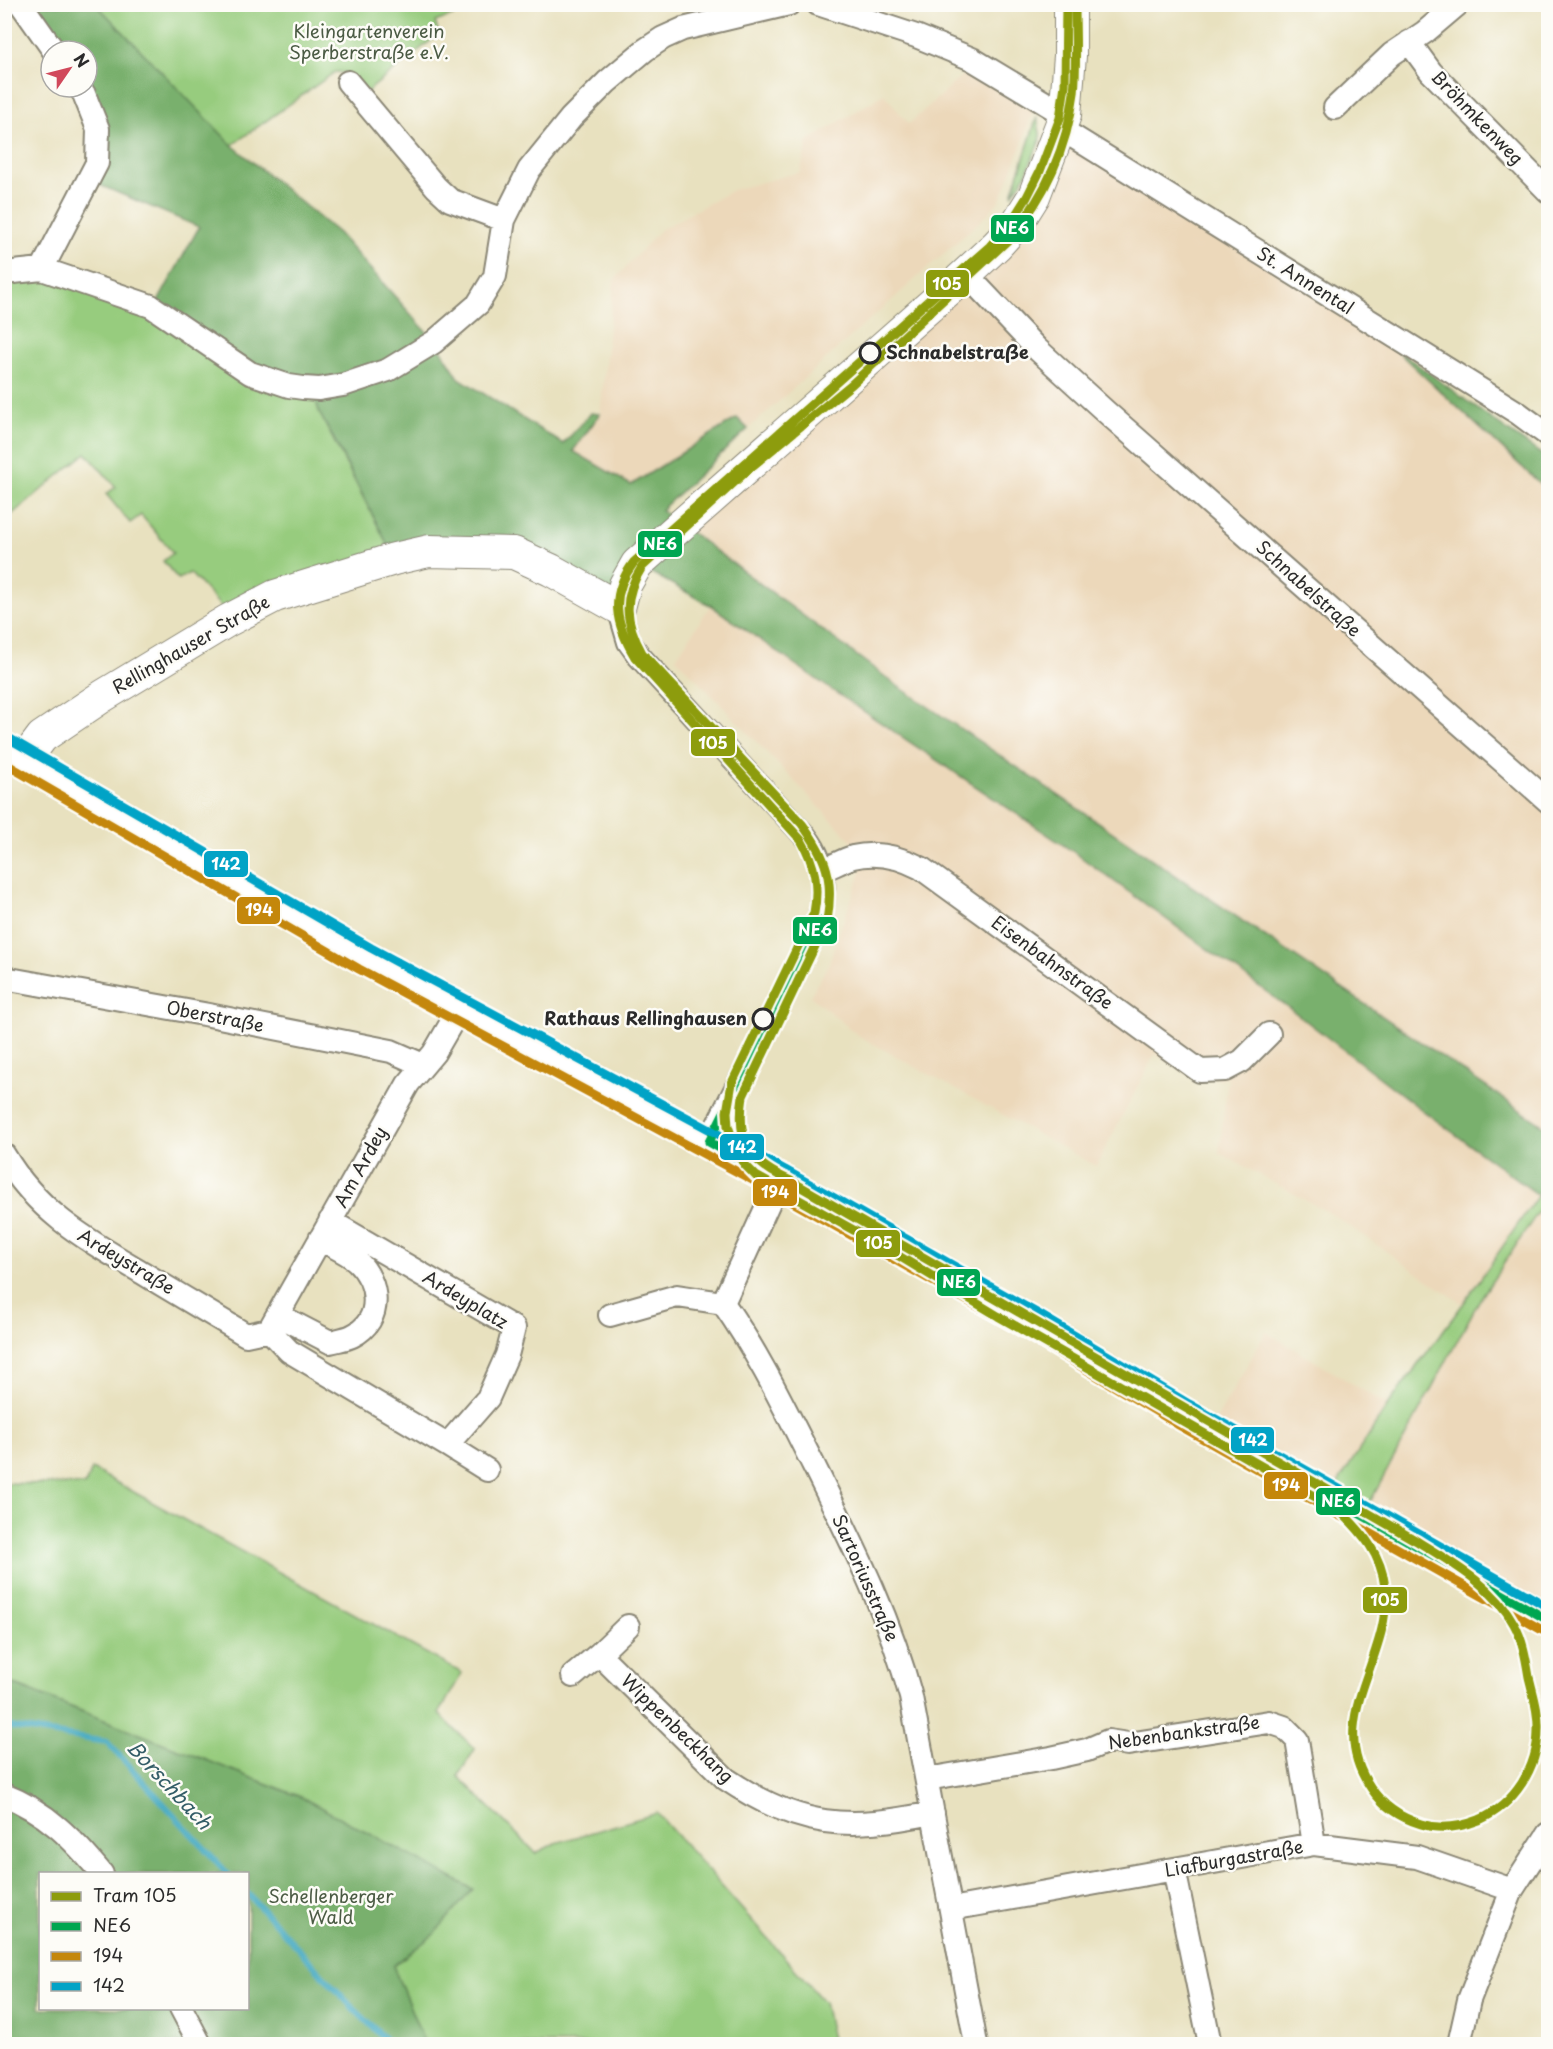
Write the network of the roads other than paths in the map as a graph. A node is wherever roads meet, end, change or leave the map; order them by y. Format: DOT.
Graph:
graph roads {
  1 [pos="21,4"];
  2 [pos="789,4"];
  3 [pos="818,4"];
  4 [pos="1070,4"];
  5 [pos="1448,7"];
  6 [pos="843,8"];
  7 [pos="46,39"];
  8 [pos="1409,42"];
  9 [pos="348,82"];
  10 [pos="86,99"];
  11 [pos="1335,108"];
  12 [pos="1063,122"];
  13 [pos="1548,191"];
  14 [pos="504,220"];
  15 [pos="42,269"];
  16 [pos="4,273"];
  17 [pos="966,274"];
  18 [pos="1548,435"];
  19 [pos="619,608"];
  20 [pos="14,755"];
  21 [pos="1548,801"];
  22 [pos="823,870"];
  23 [pos="4,978"];
  24 [pos="460,1008"];
  25 [pos="1269,1034"];
  26 [pos="423,1065"];
  27 [pos="709,1142"];
  28 [pos="8,1169"];
  29 [pos="779,1180"];
  30 [pos="325,1230"];
  31 [pos="723,1303"];
  32 [pos="610,1315"];
  33 [pos="274,1322"];
  34 [pos="447,1445"];
  35 [pos="487,1470"];
  36 [pos="1548,1620"];
  37 [pos="628,1626"];
  38 [pos="599,1654"];
  39 [pos="573,1676"];
  40 [pos="927,1779"];
  41 [pos="4,1795"];
  42 [pos="933,1813"];
  43 [pos="1548,1834"];
  44 [pos="1314,1844"];
  45 [pos="1174,1869"];
  46 [pos="100,1872"];
  47 [pos="1512,1890"];
  48 [pos="951,1909"];
  49 [pos="182,2010"];
  50 [pos="200,2044"];
  51 [pos="976,2044"];
  52 [pos="1210,2044"];
  53 [pos="1459,2044"];
  1 -- 7 [label="street"];
  2 -- 14 [label="street"];
  3 -- 6 [label="street, St. Annental"];
  4 -- 12 [label="main road"];
  5 -- 8 [label="street"];
  6 -- 12 [label="street, St. Annental"];
  8 -- 11 [label="street"];
  8 -- 13 [label="street, Bröhmkenweg"];
  9 -- 14 [label="street"];
  10 -- 15 [label="street"];
  12 -- 17 [label="main road"];
  12 -- 18 [label="street, St. Annental"];
  14 -- 15 [label="street"];
  15 -- 16 [label="street"];
  17 -- 19 [label="main road"];
  17 -- 21 [label="street, Schnabelstraße"];
  19 -- 20 [label="main road, Rellinghauser Straße"];
  19 -- 22 [label="street"];
  20 -- 24 [label="main road"];
  22 -- 25 [label="street, Eisenbahnstraße"];
  22 -- 27 [label="street"];
  23 -- 26 [label="street, Oberstraße"];
  24 -- 26 [label="street, Am Ardey"];
  24 -- 27 [label="main road"];
  26 -- 30 [label="street, Am Ardey"];
  27 -- 29 [label="main road"];
  28 -- 33 [label="street, Ardeystraße"];
  29 -- 31 [label="street"];
  29 -- 36 [label="main road"];
  30 -- 33 [label="street, Am Ardey"];
  30 -- 33 [label="street"];
  30 -- 34 [label="street, Ardeyplatz"];
  31 -- 32 [label="street"];
  31 -- 40 [label="street, Sartoriusstraße"];
  33 -- 34 [label="street"];
  34 -- 35 [label="street"];
  37 -- 38 [label="street"];
  38 -- 39 [label="street"];
  38 -- 42 [label="street, Wippenbeckhang"];
  40 -- 42 [label="street, Sartoriusstraße"];
  40 -- 44 [label="street, Nebenbankstraße"];
  41 -- 46 [label="street"];
  42 -- 48 [label="street, Sartoriusstraße"];
  43 -- 47 [label="street"];
  44 -- 45 [label="street, Liafburgastraße"];
  44 -- 47 [label="street, Liafburgastraße"];
  45 -- 48 [label="street, Liafburgastraße"];
  45 -- 52 [label="street"];
  47 -- 53 [label="street"];
  48 -- 51 [label="street, Sartoriusstraße"];
  49 -- 50 [label="street"];
}
